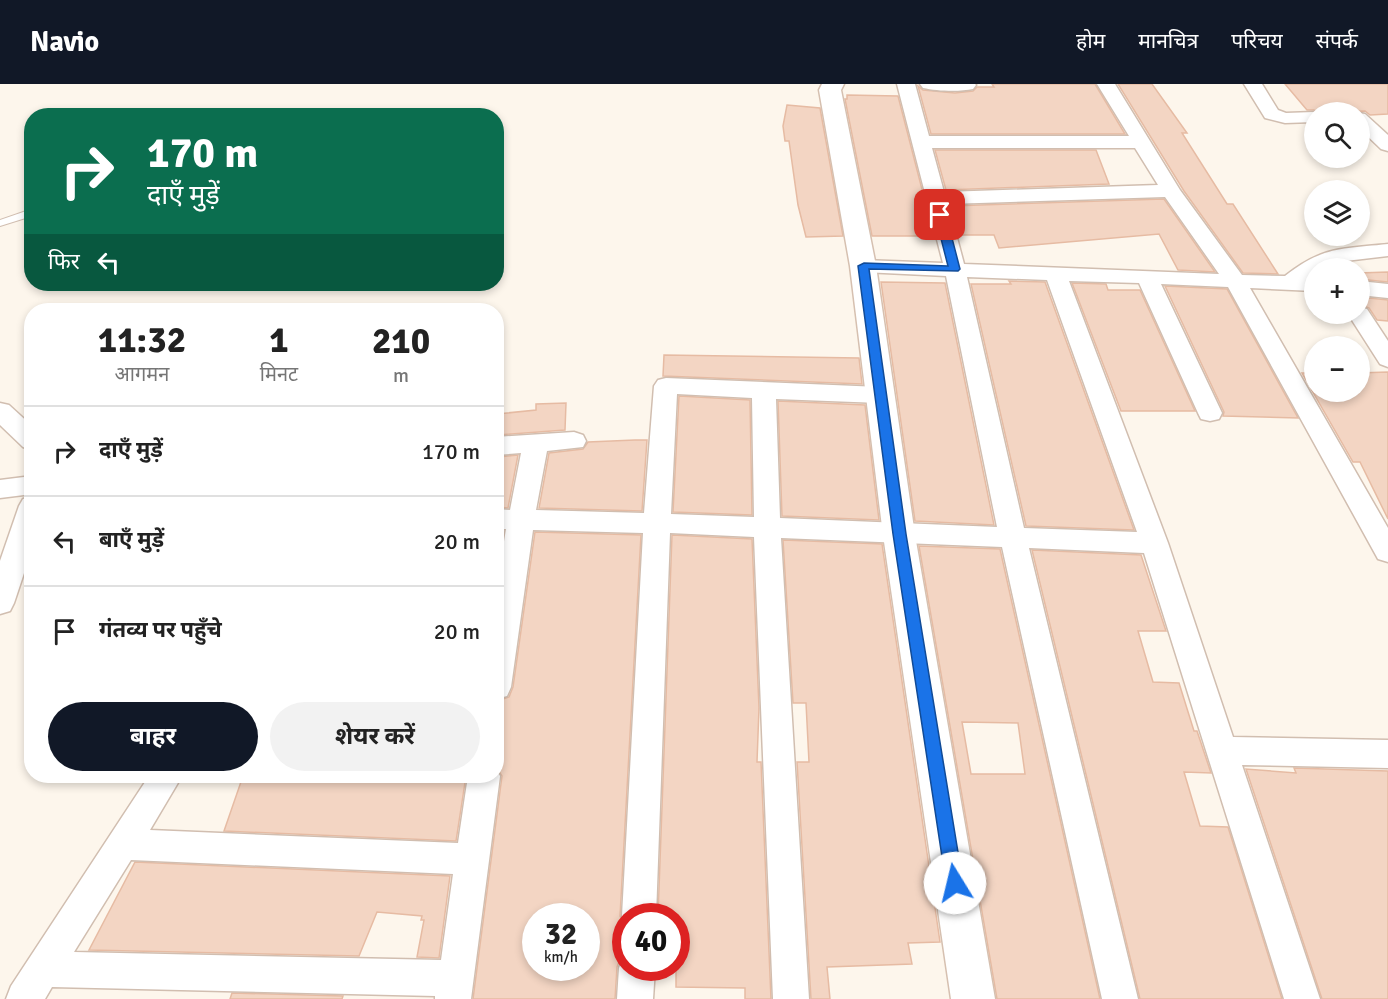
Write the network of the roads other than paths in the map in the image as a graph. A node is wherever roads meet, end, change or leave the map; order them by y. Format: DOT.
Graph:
graph roads {
  1 [pos="833,84"];
  2 [pos="906,84"];
  3 [pos="929,84"];
  4 [pos="1106,84"];
  5 [pos="1253,84"];
  6 [pos="967,85"];
  7 [pos="1304,117"];
  8 [pos="1370,128"];
  9 [pos="920,142"];
  10 [pos="1142,142"];
  11 [pos="1388,145"];
  12 [pos="1172,190"];
  13 [pos="936,198"];
  14 [pos="24,215"];
  15 [pos="0,224"];
  16 [pos="1388,250"];
  17 [pos="864,266"];
  18 [pos="955,269"];
  19 [pos="1056,273"];
  20 [pos="1146,276"];
  21 [pos="1234,279"];
  22 [pos="1303,283"];
  23 [pos="1370,289"];
  24 [pos="1388,291"];
  25 [pos="1365,324"];
  26 [pos="1388,359"];
  27 [pos="764,392"];
  28 [pos="880,395"];
  29 [pos="0,411"];
  30 [pos="1210,413"];
  31 [pos="24,434"];
  32 [pos="574,441"];
  33 [pos="536,443"];
  34 [pos="504,445"];
  35 [pos="24,487"];
  36 [pos="0,489"];
  37 [pos="509,520"];
  38 [pos="657,523"];
  39 [pos="767,528"];
  40 [pos="24,530"];
  41 [pos="899,534"];
  42 [pos="1012,538"];
  43 [pos="1154,543"];
  44 [pos="1388,552"];
  45 [pos="504,589"];
  46 [pos="0,603"];
  47 [pos="1223,751"];
  48 [pos="1388,754"];
  49 [pos="161,783"];
  50 [pos="483,783"];
  51 [pos="122,844"];
  52 [pos="472,859"];
  53 [pos="640,903"];
  54 [pos="42,969"];
  55 [pos="636,981"];
  56 [pos="454,988"];
  57 [pos="24,999"];
  58 [pos="635,999"];
  59 [pos="791,999"];
  60 [pos="973,999"];
  61 [pos="1120,999"];
  62 [pos="1302,999"];
  1 -- 17 [label="street"];
  2 -- 9 [label="street"];
  3 -- 6 [label="street"];
  4 -- 10 [label="street"];
  5 -- 7 [label="street"];
  8 -- 11 [label="street"];
  9 -- 10 [label="street"];
  9 -- 13 [label="street"];
  10 -- 12 [label="street"];
  12 -- 13 [label="street"];
  12 -- 21 [label="street"];
  13 -- 18 [label="street"];
  14 -- 15 [label="lane"];
  16 -- 22 [label="street"];
  17 -- 18 [label="street"];
  17 -- 28 [label="street"];
  18 -- 19 [label="street"];
  18 -- 42 [label="street"];
  19 -- 20 [label="street"];
  19 -- 43 [label="street"];
  20 -- 21 [label="street"];
  20 -- 30 [label="street"];
  21 -- 22 [label="street"];
  21 -- 44 [label="street"];
  23 -- 24 [label="street"];
  25 -- 26 [label="street"];
  27 -- 28 [label="street"];
  27 -- 38 [label="street"];
  27 -- 39 [label="street"];
  28 -- 41 [label="street"];
  29 -- 31 [label="street"];
  32 -- 33 [label="street"];
  33 -- 34 [label="street"];
  33 -- 37 [label="street"];
  35 -- 36 [label="street"];
  37 -- 38 [label="street"];
  37 -- 45 [label="street"];
  38 -- 39 [label="street"];
  38 -- 53 [label="street"];
  39 -- 41 [label="street"];
  39 -- 59 [label="street"];
  40 -- 46 [label="street"];
  41 -- 42 [label="street"];
  41 -- 60 [label="street"];
  42 -- 43 [label="street"];
  42 -- 61 [label="street"];
  43 -- 47 [label="street"];
  47 -- 48 [label="street"];
  47 -- 62 [label="street"];
  49 -- 51 [label="street"];
  50 -- 52 [label="street"];
  51 -- 52 [label="street"];
  51 -- 54 [label="street"];
  52 -- 56 [label="street"];
  54 -- 56 [label="street"];
  54 -- 57 [label="street"];
  55 -- 58 [label="street"];
}
